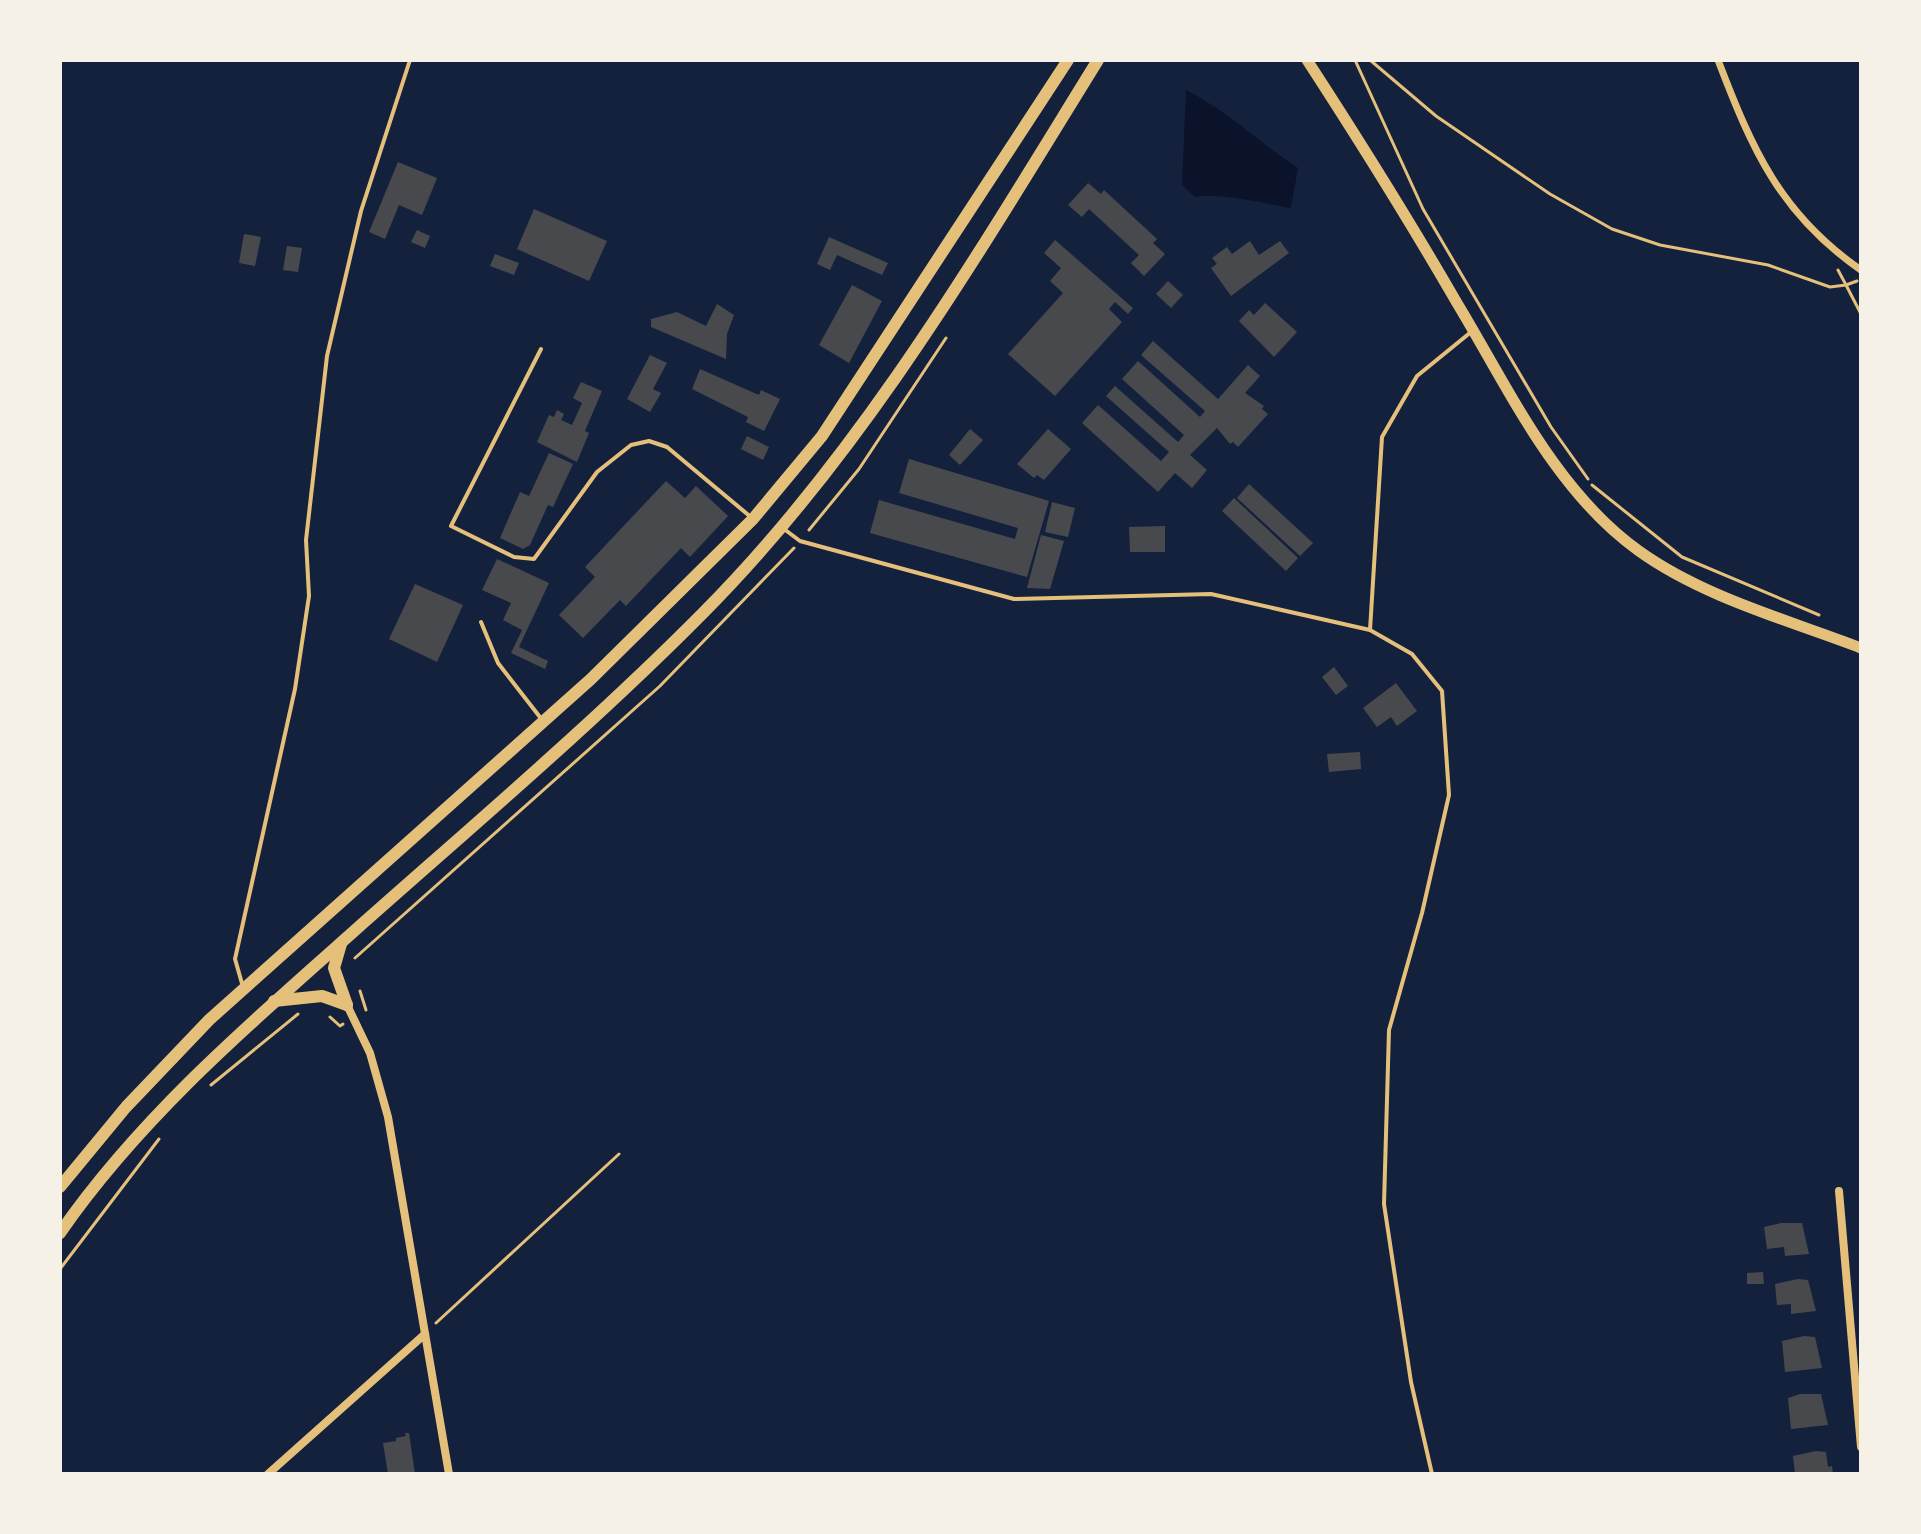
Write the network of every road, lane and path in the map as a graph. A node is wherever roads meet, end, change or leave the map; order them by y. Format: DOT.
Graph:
graph roads {
  1 [pos="410,60"];
  2 [pos="1068,60"];
  3 [pos="1098,60"];
  4 [pos="1307,60"];
  5 [pos="1355,60"];
  6 [pos="1370,60"];
  7 [pos="1718,60"];
  8 [pos="1861,272"];
  9 [pos="1846,285"];
  10 [pos="1861,314"];
  11 [pos="1474,330"];
  12 [pos="541,349"];
  13 [pos="753,519"];
  14 [pos="783,528"];
  15 [pos="1821,615"];
  16 [pos="481,622"];
  17 [pos="1370,630"];
  18 [pos="1861,648"];
  19 [pos="543,722"];
  20 [pos="342,942"];
  21 [pos="244,990"];
  22 [pos="274,1001"];
  23 [pos="347,1005"];
  24 [pos="619,1154"];
  25 [pos="60,1187"];
  26 [pos="1839,1191"];
  27 [pos="60,1233"];
  28 [pos="425,1334"];
  29 [pos="1861,1447"];
  30 [pos="268,1474"];
  31 [pos="449,1474"];
  32 [pos="1432,1474"];
  1 -- 21 [label="lane"];
  2 -- 13 [label="main road"];
  3 -- 14 [label="main road"];
  4 -- 11 [label="street"];
  5 -- 15 [label="path"];
  6 -- 9 [label="path"];
  7 -- 8 [label="street"];
  8 -- 9 [label="path"];
  9 -- 10 [label="path"];
  11 -- 17 [label="lane"];
  11 -- 18 [label="street"];
  12 -- 13 [label="lane"];
  13 -- 19 [label="main road"];
  14 -- 17 [label="lane"];
  14 -- 20 [label="main road"];
  16 -- 19 [label="lane"];
  17 -- 32 [label="lane"];
  19 -- 21 [label="main road"];
  20 -- 22 [label="main road"];
  20 -- 23 [label="main road"];
  21 -- 25 [label="main road"];
  22 -- 23 [label="main road"];
  22 -- 27 [label="main road"];
  23 -- 28 [label="street"];
  24 -- 28 [label="path"];
  26 -- 29 [label="street"];
  28 -- 30 [label="street"];
  28 -- 31 [label="street"];
}
